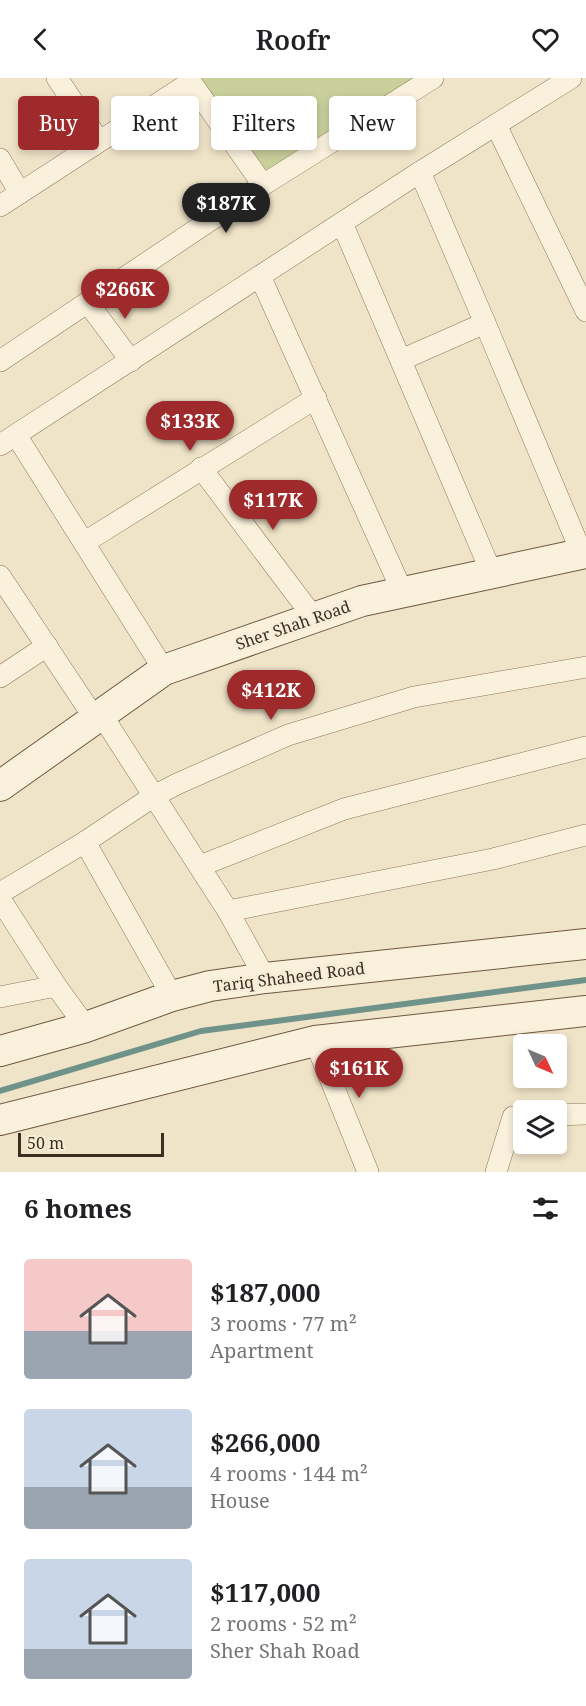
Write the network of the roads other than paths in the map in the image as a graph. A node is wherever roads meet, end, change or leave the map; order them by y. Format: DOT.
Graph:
graph roads {
  1 [pos="57,78"];
  2 [pos="433,78"];
  3 [pos="571,78"];
  4 [pos="189,80"];
  5 [pos="69,96"];
  6 [pos="496,125"];
  7 [pos="99,141"];
  8 [pos="85,150"];
  9 [pos="0,159"];
  10 [pos="420,172"];
  11 [pos="263,185"];
  12 [pos="20,193"];
  13 [pos="0,206"];
  14 [pos="342,223"];
  15 [pos="260,276"];
  16 [pos="88,303"];
  17 [pos="586,311"];
  18 [pos="485,323"];
  19 [pos="401,360"];
  20 [pos="0,361"];
  21 [pos="131,361"];
  22 [pos="316,398"];
  23 [pos="8,440"];
  24 [pos="201,468"];
  25 [pos="85,542"];
  26 [pos="584,554"];
  27 [pos="492,574"];
  28 [pos="1,578"];
  29 [pos="404,593"];
  30 [pos="314,618"];
  31 [pos="47,646"];
  32 [pos="586,667"];
  33 [pos="164,670"];
  34 [pos="0,677"];
  35 [pos="98,716"];
  36 [pos="586,747"];
  37 [pos="0,786"];
  38 [pos="154,796"];
  39 [pos="586,835"];
  40 [pos="85,842"];
  41 [pos="200,866"];
  42 [pos="0,893"];
  43 [pos="0,899"];
  44 [pos="228,911"];
  45 [pos="586,944"];
  46 [pos="265,978"];
  47 [pos="56,986"];
  48 [pos="172,996"];
  49 [pos="0,997"];
  50 [pos="586,1011"];
  51 [pos="86,1027"];
  52 [pos="315,1041"];
  53 [pos="0,1051"];
  54 [pos="586,1114"];
  55 [pos="567,1115"];
  56 [pos="513,1117"];
  57 [pos="0,1120"];
  58 [pos="368,1172"];
  59 [pos="496,1172"];
  1 -- 5 [label="street"];
  2 -- 11 [label="street"];
  3 -- 6 [label="street"];
  4 -- 7 [label="street"];
  4 -- 11 [label="street"];
  6 -- 10 [label="street"];
  6 -- 17 [label="street"];
  8 -- 12 [label="street"];
  9 -- 12 [label="street"];
  10 -- 14 [label="street"];
  10 -- 18 [label="street"];
  11 -- 16 [label="street"];
  12 -- 13 [label="street"];
  14 -- 15 [label="street"];
  14 -- 19 [label="street"];
  15 -- 21 [label="street"];
  15 -- 22 [label="street"];
  16 -- 20 [label="street"];
  16 -- 21 [label="street"];
  18 -- 19 [label="street"];
  18 -- 26 [label="street"];
  19 -- 27 [label="street"];
  21 -- 23 [label="street"];
  22 -- 24 [label="street"];
  22 -- 29 [label="street"];
  23 -- 25 [label="street"];
  24 -- 25 [label="street"];
  24 -- 30 [label="street"];
  25 -- 33 [label="street"];
  26 -- 27 [label="main road, Sher Shah Road"];
  27 -- 29 [label="main road, Sher Shah Road"];
  28 -- 31 [label="street"];
  29 -- 30 [label="main road, Sher Shah Road"];
  30 -- 33 [label="main road, Sher Shah Road"];
  31 -- 34 [label="street"];
  31 -- 35 [label="street"];
  32 -- 38 [label="street"];
  33 -- 35 [label="main road, Sher Shah Road"];
  35 -- 37 [label="main road, Sher Shah Road"];
  35 -- 38 [label="street"];
  36 -- 41 [label="street"];
  38 -- 40 [label="street"];
  38 -- 41 [label="street"];
  39 -- 44 [label="street"];
  40 -- 42 [label="street"];
  40 -- 48 [label="street"];
  41 -- 44 [label="street"];
  43 -- 47 [label="street"];
  44 -- 46 [label="street"];
  45 -- 46 [label="main road, Tariq Shaheed Road"];
  46 -- 48 [label="main road, Tariq Shaheed Road"];
  47 -- 49 [label="street"];
  47 -- 51 [label="street"];
  48 -- 51 [label="main road, Tariq Shaheed Road"];
  50 -- 52 [label="main road"];
  51 -- 53 [label="main road, Tariq Shaheed Road"];
  52 -- 57 [label="main road"];
  52 -- 58 [label="street"];
  54 -- 55 [label="street"];
  56 -- 59 [label="street"];
}
